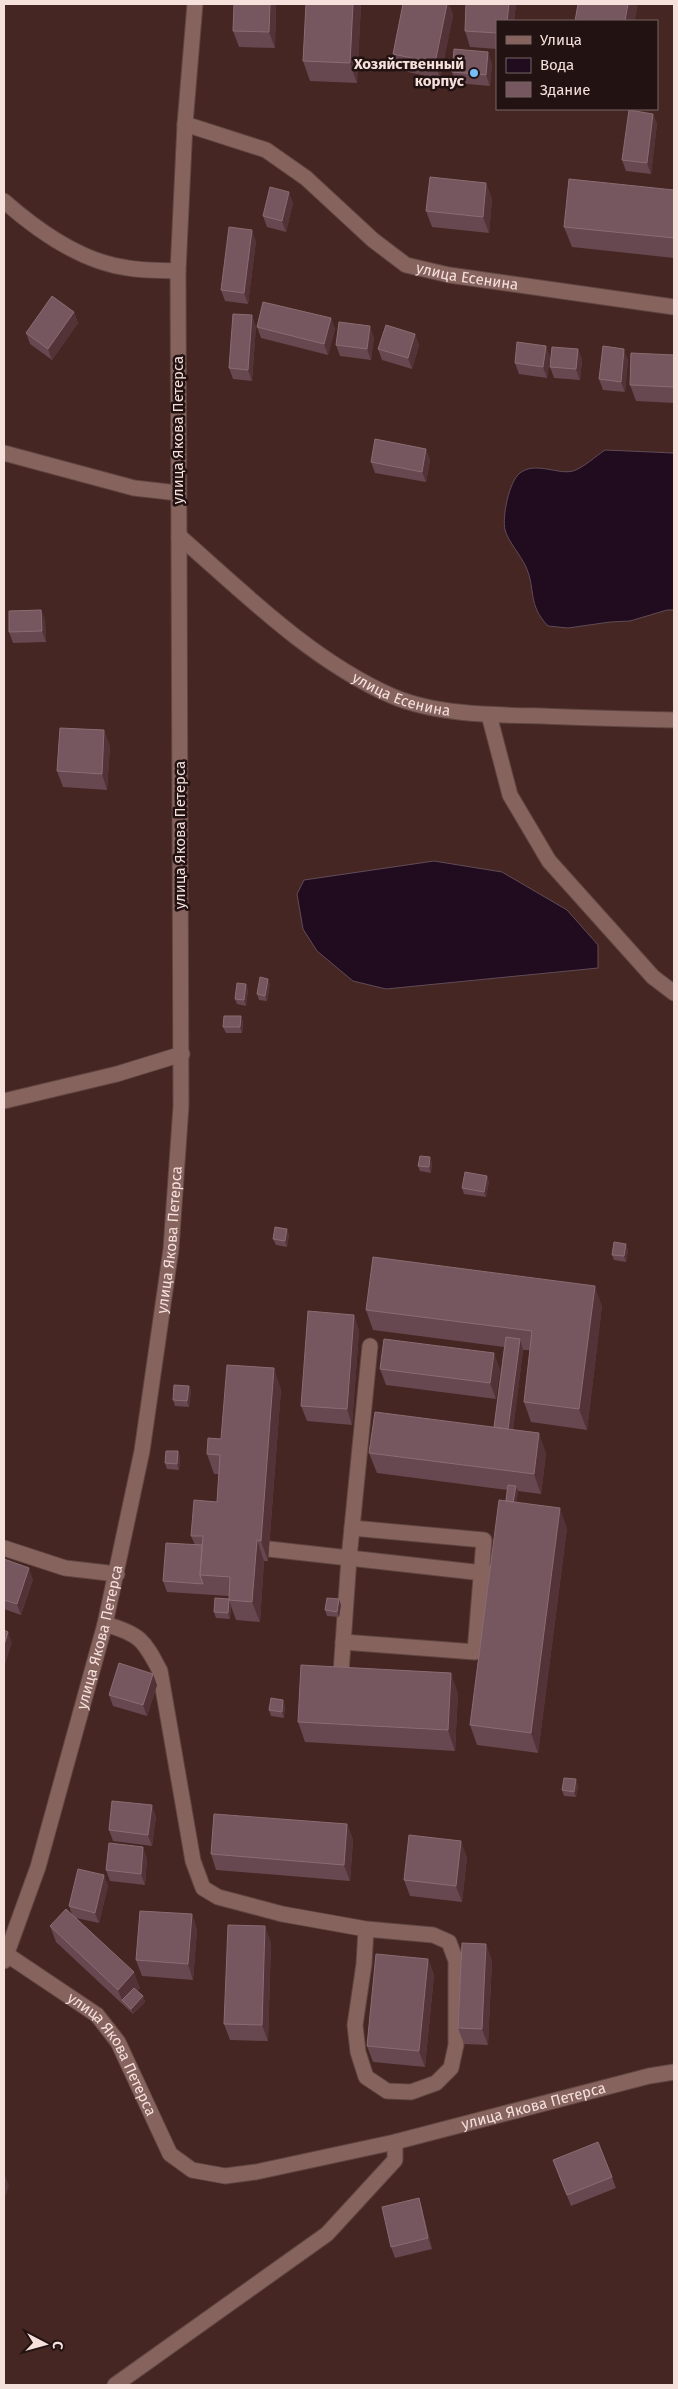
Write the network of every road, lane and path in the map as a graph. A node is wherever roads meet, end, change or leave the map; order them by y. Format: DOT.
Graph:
graph roads {
  1 [pos="195,4"];
  2 [pos="185,124"];
  3 [pos="4,201"];
  4 [pos="178,271"];
  5 [pos="674,307"];
  6 [pos="4,453"];
  7 [pos="178,494"];
  8 [pos="179,536"];
  9 [pos="489,715"];
  10 [pos="674,720"];
  11 [pos="674,993"];
  12 [pos="182,1054"];
  13 [pos="4,1101"];
  14 [pos="370,1346"];
  15 [pos="352,1528"];
  16 [pos="4,1548"];
  17 [pos="269,1549"];
  18 [pos="349,1558"];
  19 [pos="482,1572"];
  20 [pos="117,1574"];
  21 [pos="499,1574"];
  22 [pos="106,1624"];
  23 [pos="343,1642"];
  24 [pos="340,1687"];
  25 [pos="366,1929"];
  26 [pos="5,1958"];
  27 [pos="674,2072"];
  28 [pos="396,2142"];
  29 [pos="115,2385"];
  1 -- 2 [label="street, улица Якова Петерса"];
  2 -- 4 [label="street, улица Якова Петерса"];
  2 -- 5 [label="street, улица Есенина"];
  3 -- 4 [label="street"];
  4 -- 7 [label="street, улица Якова Петерса"];
  6 -- 7 [label="street"];
  7 -- 8 [label="street, улица Якова Петерса"];
  8 -- 9 [label="street, улица Есенина"];
  8 -- 12 [label="street, улица Якова Петерса"];
  9 -- 10 [label="street, улица Есенина"];
  9 -- 11 [label="street"];
  12 -- 13 [label="street"];
  12 -- 20 [label="street, улица Якова Петерса"];
  14 -- 15 [label="street"];
  15 -- 18 [label="street"];
  15 -- 19 [label="street"];
  16 -- 20 [label="street"];
  17 -- 18 [label="street"];
  18 -- 19 [label="street"];
  18 -- 23 [label="street"];
  19 -- 21 [label="street"];
  19 -- 23 [label="street"];
  20 -- 22 [label="street, улица Якова Петерса"];
  22 -- 25 [label="street"];
  22 -- 26 [label="street, улица Якова Петерса"];
  23 -- 24 [label="street"];
  25 -- 25 [label="street"];
  26 -- 28 [label="street, улица Якова Петерса"];
  27 -- 28 [label="street, улица Якова Петерса"];
  28 -- 29 [label="street"];
}
